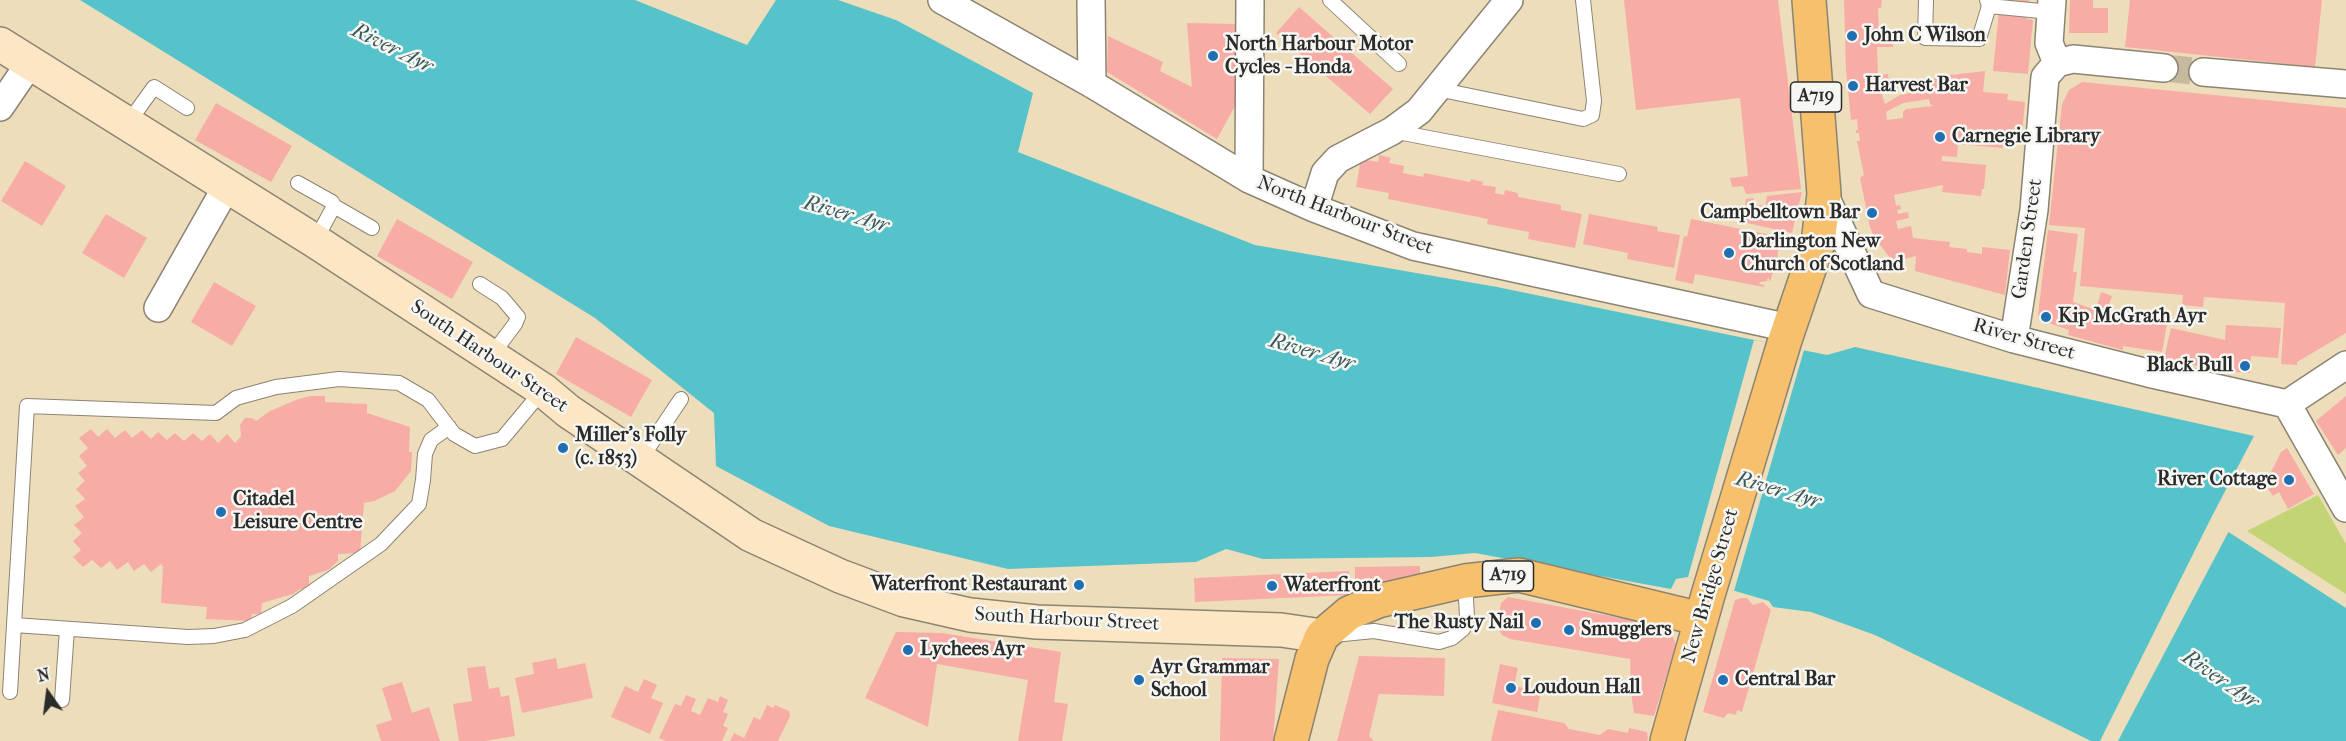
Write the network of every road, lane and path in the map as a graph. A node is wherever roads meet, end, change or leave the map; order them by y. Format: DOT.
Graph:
graph roads {
  1 [pos="942,0"];
  2 [pos="1091,0"];
  3 [pos="1250,0"];
  4 [pos="1330,0"];
  5 [pos="1509,0"];
  6 [pos="1582,0"];
  7 [pos="1809,0"];
  8 [pos="1926,0"];
  9 [pos="1988,3"];
  10 [pos="2052,6"];
  11 [pos="0,44"];
  12 [pos="30,63"];
  13 [pos="2057,63"];
  14 [pos="1399,64"];
  15 [pos="2164,68"];
  16 [pos="2203,72"];
  17 [pos="1092,84"];
  18 [pos="2346,84"];
  19 [pos="1437,88"];
  20 [pos="0,107"];
  21 [pos="187,108"];
  22 [pos="128,123"];
  23 [pos="1392,131"];
  24 [pos="1619,174"];
  25 [pos="1249,179"];
  26 [pos="298,183"];
  27 [pos="227,186"];
  28 [pos="1824,194"];
  29 [pos="334,206"];
  30 [pos="1314,208"];
  31 [pos="372,228"];
  32 [pos="315,242"];
  33 [pos="480,284"];
  34 [pos="158,308"];
  35 [pos="1787,334"];
  36 [pos="2014,339"];
  37 [pos="491,356"];
  38 [pos="2346,366"];
  39 [pos="543,390"];
  40 [pos="681,399"];
  41 [pos="2287,404"];
  42 [pos="449,427"];
  43 [pos="640,460"];
  44 [pos="2346,508"];
  45 [pos="1465,581"];
  46 [pos="1704,607"];
  47 [pos="14,624"];
  48 [pos="67,629"];
  49 [pos="1322,636"];
  50 [pos="10,692"];
  51 [pos="62,700"];
  52 [pos="1291,741"];
  53 [pos="1667,741"];
  1 -- 17 [label="street, North Harbour Street"];
  2 -- 17 [label="street"];
  3 -- 25 [label="street"];
  4 -- 14 [label="lane"];
  5 -- 19 [label="street"];
  6 -- 19 [label="lane"];
  7 -- 28 [label="main road, A719"];
  8 -- 9 [label="lane"];
  9 -- 10 [label="lane"];
  10 -- 13 [label="street"];
  11 -- 12 [label="main road, South Harbour Street"];
  12 -- 20 [label="street"];
  12 -- 22 [label="main road, South Harbour Street"];
  13 -- 15 [label="street"];
  13 -- 36 [label="street, Garden Street"];
  16 -- 18 [label="street"];
  17 -- 25 [label="street, North Harbour Street"];
  19 -- 23 [label="street"];
  21 -- 22 [label="lane"];
  22 -- 27 [label="main road, South Harbour Street"];
  23 -- 24 [label="lane"];
  23 -- 30 [label="street"];
  25 -- 30 [label="street, North Harbour Street"];
  26 -- 29 [label="lane"];
  27 -- 32 [label="main road, South Harbour Street"];
  27 -- 34 [label="street"];
  28 -- 35 [label="main road, A719"];
  28 -- 36 [label="street, River Street"];
  29 -- 31 [label="lane"];
  29 -- 32 [label="lane"];
  30 -- 35 [label="street, North Harbour Street"];
  32 -- 37 [label="main road, South Harbour Street"];
  33 -- 37 [label="lane"];
  35 -- 46 [label="main road, New Bridge Street / A719"];
  36 -- 41 [label="street, River Street"];
  37 -- 39 [label="main road, South Harbour Street"];
  38 -- 41 [label="street"];
  39 -- 42 [label="lane"];
  39 -- 43 [label="main road, South Harbour Street"];
  40 -- 43 [label="lane"];
  41 -- 44 [label="street"];
  42 -- 47 [label="lane"];
  42 -- 48 [label="lane"];
  43 -- 49 [label="main road, South Harbour Street"];
  45 -- 46 [label="main road, A719"];
  45 -- 49 [label="main road, A719"];
  45 -- 49 [label="lane"];
  46 -- 53 [label="main road, New Bridge Street / A719"];
  47 -- 48 [label="lane"];
  47 -- 50 [label="lane"];
  48 -- 51 [label="lane"];
  49 -- 52 [label="main road, A719"];
}
